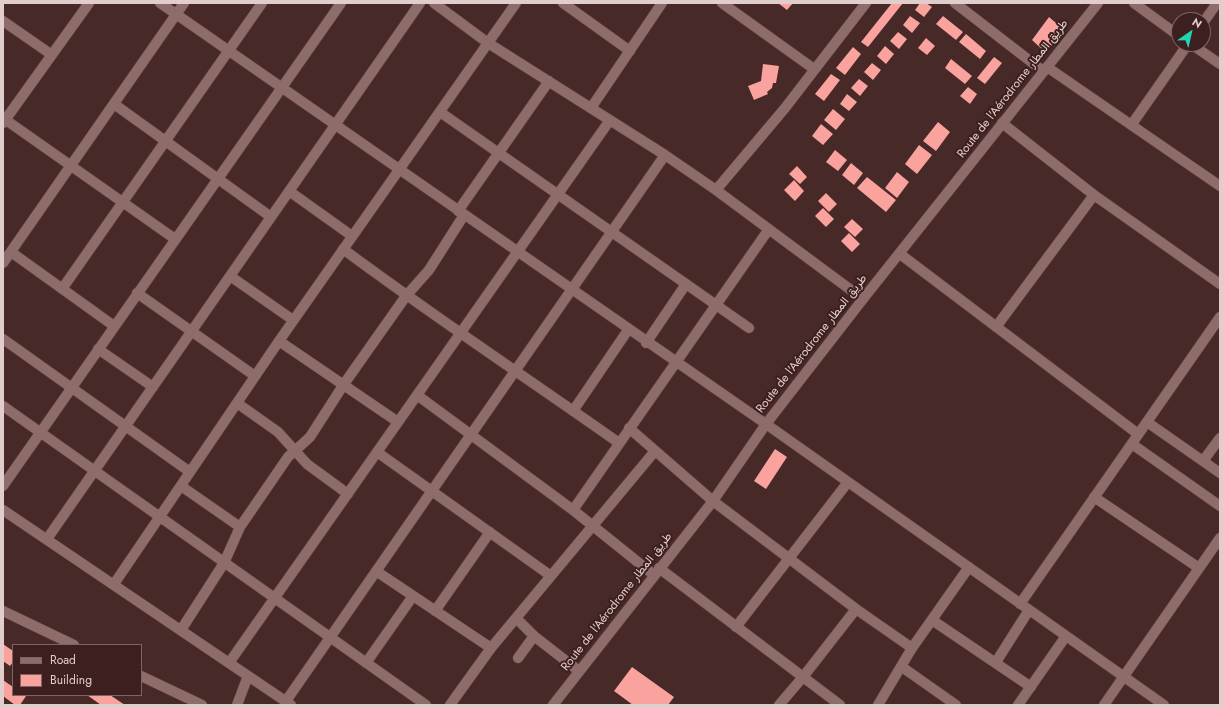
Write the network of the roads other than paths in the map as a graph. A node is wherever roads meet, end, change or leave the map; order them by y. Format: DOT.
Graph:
graph roads {
  1 [pos="89,3"];
  2 [pos="160,3"];
  3 [pos="184,3"];
  4 [pos="262,3"];
  5 [pos="340,3"];
  6 [pos="420,3"];
  7 [pos="434,3"];
  8 [pos="516,3"];
  9 [pos="563,3"];
  10 [pos="662,3"];
  11 [pos="722,3"];
  12 [pos="866,3"];
  13 [pos="1098,3"];
  14 [pos="1134,3"];
  15 [pos="1217,3"];
  16 [pos="957,4"];
  17 [pos="1211,12"];
  18 [pos="176,14"];
  19 [pos="3,21"];
  20 [pos="1171,30"];
  21 [pos="488,43"];
  22 [pos="228,51"];
  23 [pos="630,51"];
  24 [pos="1183,52"];
  25 [pos="1201,52"];
  26 [pos="52,55"];
  27 [pos="1220,64"];
  28 [pos="814,69"];
  29 [pos="1045,69"];
  30 [pos="549,81"];
  31 [pos="280,87"];
  32 [pos="114,104"];
  33 [pos="591,108"];
  34 [pos="440,112"];
  35 [pos="4,120"];
  36 [pos="610,120"];
  37 [pos="1002,123"];
  38 [pos="1132,124"];
  39 [pos="335,125"];
  40 [pos="166,141"];
  41 [pos="498,153"];
  42 [pos="665,155"];
  43 [pos="71,166"];
  44 [pos="399,170"];
  45 [pos="217,178"];
  46 [pos="1220,186"];
  47 [pos="716,190"];
  48 [pos="288,191"];
  49 [pos="557,195"];
  50 [pos="1094,195"];
  51 [pos="123,202"];
  52 [pos="461,213"];
  53 [pos="271,217"];
  54 [pos="770,229"];
  55 [pos="611,232"];
  56 [pos="352,236"];
  57 [pos="175,239"];
  58 [pos="343,249"];
  59 [pos="11,252"];
  60 [pos="517,252"];
  61 [pos="900,254"];
  62 [pos="3,263"];
  63 [pos="230,276"];
  64 [pos="686,284"];
  65 [pos="1220,284"];
  66 [pos="62,288"];
  67 [pos="571,290"];
  68 [pos="137,293"];
  69 [pos="406,296"];
  70 [pos="863,299"];
  71 [pos="717,305"];
  72 [pos="1220,317"];
  73 [pos="294,320"];
  74 [pos="114,326"];
  75 [pos="749,328"];
  76 [pos="996,328"];
  77 [pos="628,330"];
  78 [pos="191,331"];
  79 [pos="461,332"];
  80 [pos="3,339"];
  81 [pos="279,341"];
  82 [pos="646,343"];
  83 [pos="98,349"];
  84 [pos="675,363"];
  85 [pos="515,370"];
  86 [pos="255,376"];
  87 [pos="344,384"];
  88 [pos="153,387"];
  89 [pos="71,388"];
  90 [pos="417,395"];
  91 [pos="237,403"];
  92 [pos="3,406"];
  93 [pos="573,411"];
  94 [pos="398,422"];
  95 [pos="1147,422"];
  96 [pos="766,424"];
  97 [pos="125,426"];
  98 [pos="629,428"];
  99 [pos="40,433"];
  100 [pos="1138,434"];
  101 [pos="471,436"];
  102 [pos="1220,438"];
  103 [pos="619,443"];
  104 [pos="1132,444"];
  105 [pos="295,451"];
  106 [pos="655,451"];
  107 [pos="377,452"];
  108 [pos="1204,461"];
  109 [pos="95,470"];
  110 [pos="190,472"];
  111 [pos="1220,473"];
  112 [pos="848,482"];
  113 [pos="3,486"];
  114 [pos="181,486"];
  115 [pos="432,491"];
  116 [pos="348,494"];
  117 [pos="1094,497"];
  118 [pos="714,501"];
  119 [pos="1220,506"];
  120 [pos="3,510"];
  121 [pos="573,510"];
  122 [pos="160,517"];
  123 [pos="593,526"];
  124 [pos="240,527"];
  125 [pos="490,532"];
  126 [pos="1220,538"];
  127 [pos="47,539"];
  128 [pos="790,559"];
  129 [pos="224,563"];
  130 [pos="969,568"];
  131 [pos="1199,568"];
  132 [pos="376,571"];
  133 [pos="656,572"];
  134 [pos="551,576"];
  135 [pos="114,584"];
  136 [pos="413,596"];
  137 [pos="274,599"];
  138 [pos="1020,604"];
  139 [pos="856,609"];
  140 [pos="1030,610"];
  141 [pos="3,611"];
  142 [pos="436,611"];
  143 [pos="516,618"];
  144 [pos="932,620"];
  145 [pos="736,627"];
  146 [pos="181,630"];
  147 [pos="534,636"];
  148 [pos="1066,636"];
  149 [pos="330,638"];
  150 [pos="72,644"];
  151 [pos="491,648"];
  152 [pos="912,648"];
  153 [pos="518,658"];
  154 [pos="996,662"];
  155 [pos="229,663"];
  156 [pos="366,663"];
  157 [pos="902,667"];
  158 [pos="579,671"];
  159 [pos="142,676"];
  160 [pos="248,676"];
  161 [pos="803,677"];
  162 [pos="1123,677"];
  163 [pos="1032,687"];
  164 [pos="288,703"];
  165 [pos="556,704"];
  166 [pos="202,705"];
  167 [pos="237,705"];
  168 [pos="426,705"];
  169 [pos="450,705"];
  170 [pos="779,705"];
  171 [pos="840,705"];
  172 [pos="878,705"];
  173 [pos="956,705"];
  174 [pos="1018,705"];
  175 [pos="1104,705"];
  176 [pos="1164,705"];
  1 -- 26 [label="street"];
  2 -- 18 [label="street"];
  3 -- 18 [label="street"];
  4 -- 22 [label="street"];
  5 -- 31 [label="street"];
  6 -- 39 [label="street"];
  7 -- 21 [label="street"];
  8 -- 21 [label="street"];
  9 -- 23 [label="street"];
  10 -- 23 [label="street"];
  11 -- 28 [label="street"];
  12 -- 28 [label="street"];
  13 -- 29 [label="street, Route de l'Aérodrome طريق المطار"];
  14 -- 20 [label="street"];
  15 -- 17 [label="street"];
  16 -- 29 [label="street"];
  18 -- 22 [label="street"];
  18 -- 32 [label="street"];
  19 -- 26 [label="street"];
  21 -- 30 [label="street"];
  21 -- 34 [label="street"];
  22 -- 31 [label="street"];
  22 -- 40 [label="street"];
  23 -- 33 [label="street"];
  24 -- 38 [label="street"];
  25 -- 27 [label="street"];
  26 -- 35 [label="street"];
  28 -- 47 [label="street"];
  29 -- 37 [label="street, Route de l'Aérodrome طريق المطار"];
  29 -- 38 [label="street"];
  30 -- 33 [label="street"];
  30 -- 41 [label="street"];
  31 -- 39 [label="street"];
  31 -- 45 [label="street"];
  32 -- 40 [label="street"];
  32 -- 43 [label="street"];
  33 -- 36 [label="street"];
  34 -- 41 [label="street"];
  34 -- 44 [label="street"];
  35 -- 43 [label="street"];
  36 -- 42 [label="street"];
  36 -- 49 [label="street"];
  37 -- 50 [label="street"];
  37 -- 61 [label="street, Route de l'Aérodrome طريق المطار"];
  38 -- 46 [label="street"];
  39 -- 44 [label="street"];
  39 -- 48 [label="street"];
  40 -- 45 [label="street"];
  40 -- 51 [label="street"];
  41 -- 49 [label="street"];
  41 -- 52 [label="street"];
  42 -- 47 [label="street"];
  42 -- 55 [label="street"];
  43 -- 51 [label="street"];
  43 -- 59 [label="street"];
  44 -- 52 [label="street"];
  44 -- 56 [label="street"];
  45 -- 53 [label="street"];
  45 -- 57 [label="street"];
  47 -- 54 [label="street"];
  48 -- 53 [label="street"];
  48 -- 56 [label="street"];
  49 -- 55 [label="street"];
  49 -- 60 [label="street"];
  50 -- 65 [label="street"];
  50 -- 76 [label="street"];
  51 -- 57 [label="street"];
  51 -- 66 [label="street"];
  52 -- 60 [label="street"];
  52 -- 69 [label="street"];
  53 -- 63 [label="street"];
  54 -- 70 [label="street"];
  54 -- 71 [label="street"];
  55 -- 64 [label="street"];
  55 -- 67 [label="street"];
  56 -- 58 [label="street"];
  57 -- 68 [label="street"];
  58 -- 69 [label="street"];
  58 -- 73 [label="street"];
  59 -- 62 [label="street"];
  59 -- 66 [label="street"];
  60 -- 67 [label="street"];
  60 -- 79 [label="street"];
  61 -- 70 [label="street, Route de l'Aérodrome طريق المطار"];
  61 -- 76 [label="street"];
  63 -- 73 [label="street"];
  63 -- 78 [label="street"];
  64 -- 71 [label="street"];
  64 -- 82 [label="street"];
  66 -- 74 [label="street"];
  67 -- 77 [label="street"];
  67 -- 85 [label="street"];
  68 -- 74 [label="street"];
  68 -- 78 [label="street"];
  69 -- 79 [label="street"];
  69 -- 87 [label="street"];
  70 -- 96 [label="street, Route de l'Aérodrome طريق المطار"];
  71 -- 75 [label="street"];
  71 -- 84 [label="street"];
  72 -- 95 [label="street"];
  73 -- 81 [label="street"];
  74 -- 83 [label="street"];
  76 -- 100 [label="street"];
  77 -- 82 [label="street"];
  77 -- 93 [label="street"];
  78 -- 86 [label="street"];
  78 -- 88 [label="street"];
  79 -- 85 [label="street"];
  79 -- 90 [label="street"];
  80 -- 89 [label="street"];
  81 -- 86 [label="street"];
  81 -- 87 [label="street"];
  82 -- 84 [label="street"];
  83 -- 88 [label="street"];
  83 -- 89 [label="street"];
  84 -- 96 [label="street"];
  84 -- 98 [label="street"];
  85 -- 93 [label="street"];
  85 -- 101 [label="street"];
  86 -- 91 [label="street"];
  87 -- 94 [label="street"];
  87 -- 105 [label="street"];
  88 -- 97 [label="street"];
  89 -- 97 [label="street"];
  89 -- 99 [label="street"];
  90 -- 94 [label="street"];
  90 -- 101 [label="street"];
  91 -- 105 [label="street"];
  91 -- 110 [label="street"];
  92 -- 99 [label="street"];
  93 -- 103 [label="street"];
  94 -- 107 [label="street"];
  95 -- 100 [label="street"];
  95 -- 108 [label="street"];
  96 -- 112 [label="street"];
  96 -- 118 [label="street, Route de l'Aérodrome طريق المطار"];
  97 -- 109 [label="street"];
  97 -- 110 [label="street"];
  98 -- 103 [label="street"];
  98 -- 106 [label="street"];
  99 -- 109 [label="street"];
  99 -- 113 [label="street"];
  100 -- 104 [label="street"];
  101 -- 115 [label="street"];
  101 -- 121 [label="street"];
  102 -- 108 [label="street"];
  103 -- 121 [label="street"];
  104 -- 117 [label="street"];
  104 -- 119 [label="street"];
  105 -- 116 [label="street"];
  105 -- 124 [label="street"];
  106 -- 118 [label="street"];
  106 -- 123 [label="street"];
  107 -- 115 [label="street"];
  107 -- 116 [label="street"];
  108 -- 111 [label="street"];
  109 -- 122 [label="street"];
  109 -- 127 [label="street"];
  110 -- 114 [label="street"];
  112 -- 128 [label="street"];
  112 -- 130 [label="street"];
  114 -- 122 [label="street"];
  114 -- 124 [label="street"];
  115 -- 125 [label="street"];
  115 -- 132 [label="street"];
  116 -- 137 [label="street"];
  117 -- 131 [label="street"];
  117 -- 138 [label="street"];
  118 -- 128 [label="street"];
  118 -- 133 [label="street, Route de l'Aérodrome طريق المطار"];
  120 -- 127 [label="street"];
  121 -- 123 [label="street"];
  122 -- 129 [label="street"];
  122 -- 135 [label="street"];
  123 -- 133 [label="street"];
  123 -- 134 [label="street"];
  124 -- 129 [label="street"];
  125 -- 134 [label="street"];
  125 -- 142 [label="street"];
  126 -- 131 [label="street"];
  127 -- 135 [label="street"];
  128 -- 139 [label="street"];
  128 -- 145 [label="street"];
  129 -- 137 [label="street"];
  129 -- 146 [label="street"];
  130 -- 138 [label="street"];
  130 -- 144 [label="street"];
  131 -- 162 [label="street"];
  132 -- 136 [label="street"];
  132 -- 149 [label="street"];
  133 -- 145 [label="street"];
  133 -- 158 [label="street, Route de l'Aérodrome طريق المطار"];
  134 -- 143 [label="street"];
  135 -- 146 [label="street"];
  136 -- 142 [label="street"];
  136 -- 156 [label="street"];
  137 -- 149 [label="street"];
  137 -- 155 [label="street"];
  138 -- 140 [label="street"];
  139 -- 152 [label="street"];
  139 -- 161 [label="street"];
  140 -- 148 [label="street"];
  140 -- 154 [label="street"];
  141 -- 150 [label="street"];
  142 -- 151 [label="street"];
  143 -- 147 [label="street"];
  143 -- 151 [label="street"];
  144 -- 152 [label="street"];
  144 -- 154 [label="street"];
  145 -- 161 [label="street"];
  146 -- 155 [label="street"];
  147 -- 153 [label="street"];
  147 -- 158 [label="street"];
  148 -- 162 [label="street"];
  148 -- 163 [label="street"];
  149 -- 156 [label="street"];
  149 -- 164 [label="street"];
  151 -- 169 [label="street"];
  152 -- 157 [label="street"];
  154 -- 163 [label="street"];
  155 -- 160 [label="street"];
  156 -- 168 [label="street"];
  157 -- 172 [label="street"];
  157 -- 173 [label="street"];
  158 -- 165 [label="street, Route de l'Aérodrome طريق المطار"];
  159 -- 166 [label="street"];
  160 -- 164 [label="street"];
  160 -- 167 [label="street"];
  161 -- 170 [label="street"];
  161 -- 171 [label="street"];
  162 -- 175 [label="street"];
  162 -- 176 [label="street"];
  163 -- 174 [label="street"];
}
